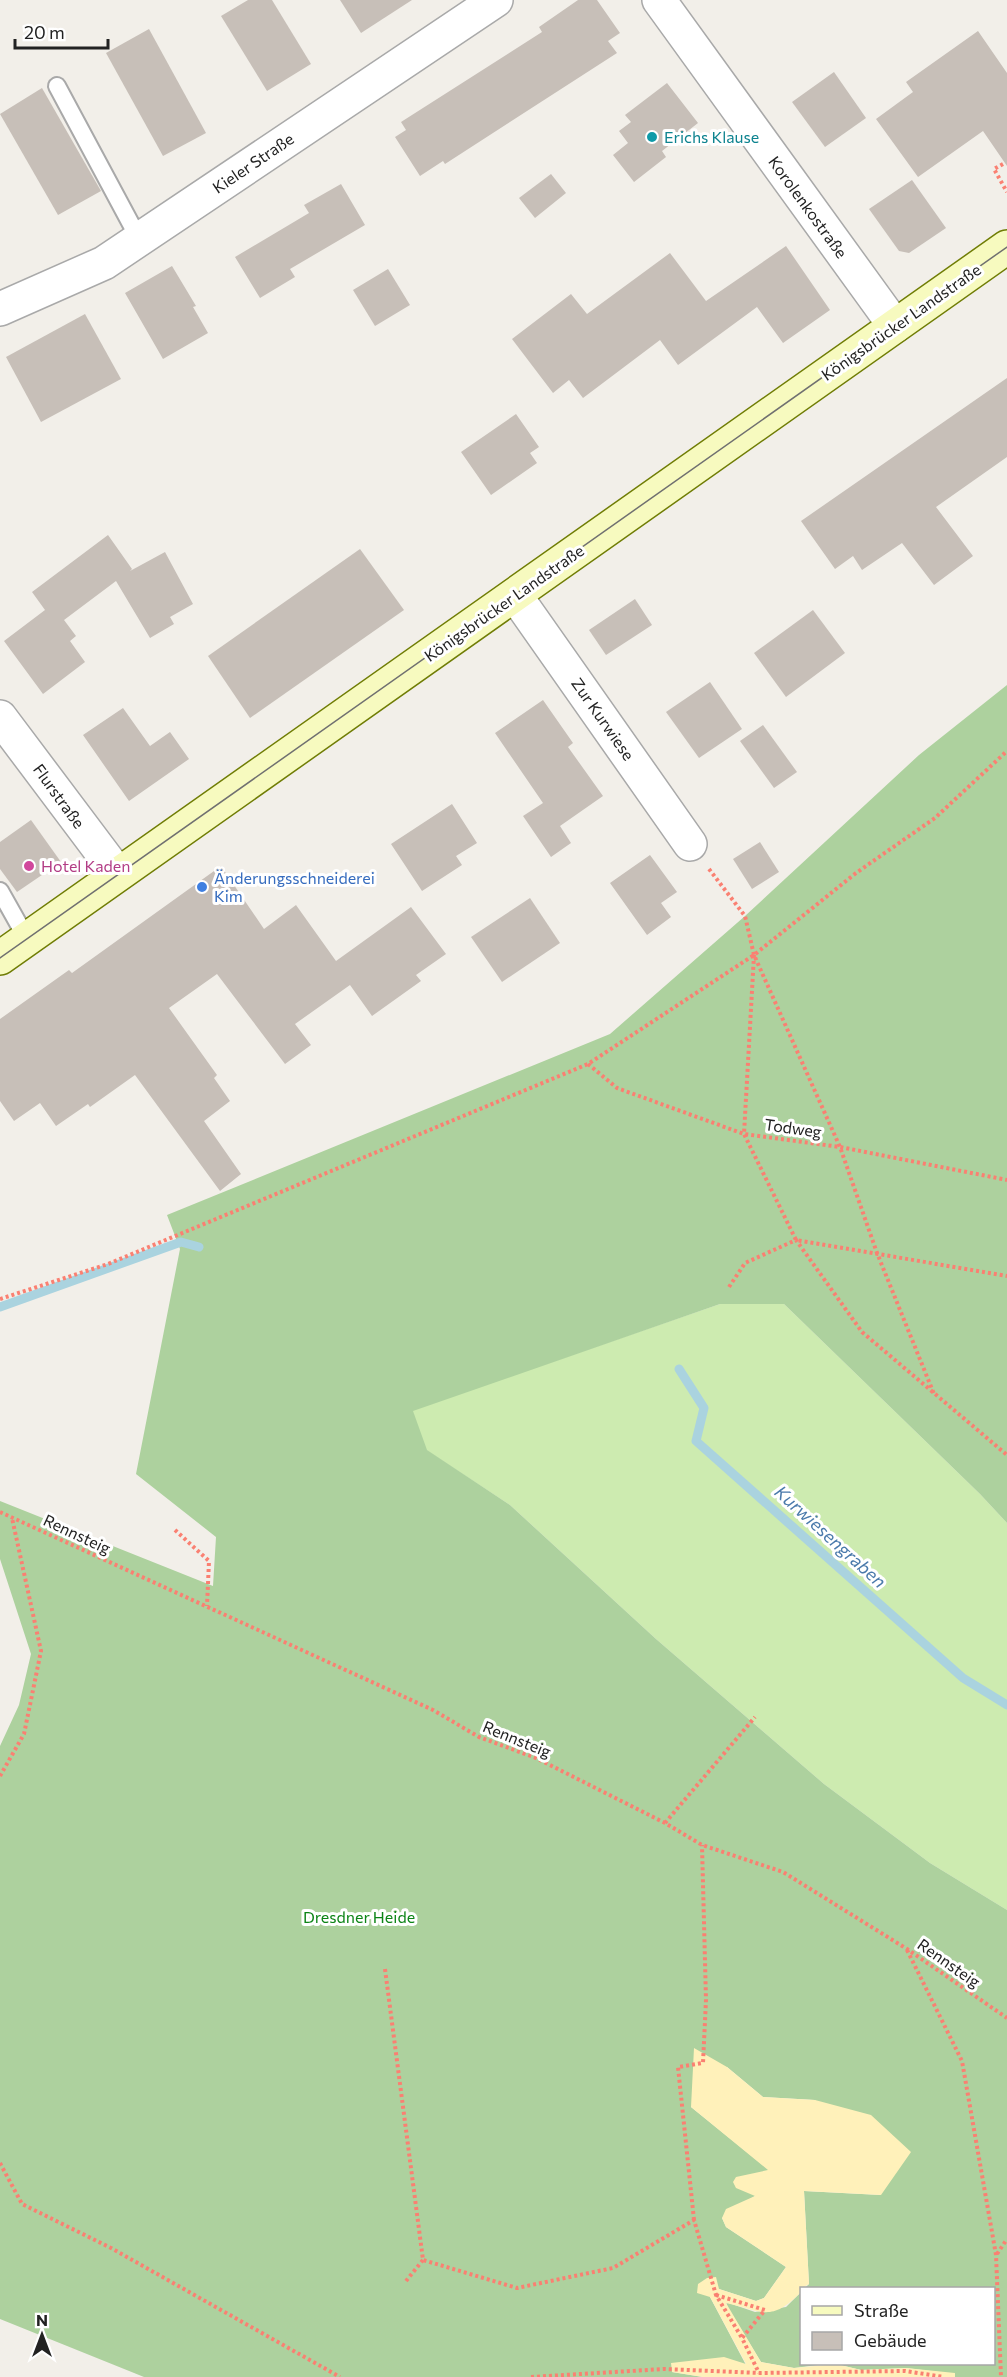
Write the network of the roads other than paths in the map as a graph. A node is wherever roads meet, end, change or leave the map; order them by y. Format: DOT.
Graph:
graph roads {
  1 [pos="496,0"];
  2 [pos="659,0"];
  3 [pos="57,86"];
  4 [pos="139,239"];
  5 [pos="1007,247"];
  6 [pos="0,309"];
  7 [pos="895,326"];
  8 [pos="515,595"];
  9 [pos="0,717"];
  10 [pos="690,844"];
  11 [pos="118,874"];
  12 [pos="0,891"];
  13 [pos="27,939"];
  14 [pos="0,958"];
  1 -- 4 [label="street, Kieler Straße"];
  2 -- 7 [label="street, Korolenkostraße"];
  3 -- 4 [label="lane"];
  4 -- 6 [label="street, Kieler Straße"];
  5 -- 7 [label="main road, Königsbrücker Landstraße"];
  7 -- 8 [label="main road, Königsbrücker Landstraße"];
  8 -- 10 [label="street, Zur Kurwiese"];
  8 -- 11 [label="main road, Königsbrücker Landstraße"];
  9 -- 11 [label="street, Flurstraße"];
  11 -- 13 [label="main road, Königsbrücker Landstraße"];
  12 -- 13 [label="lane"];
  13 -- 14 [label="main road, Königsbrücker Landstraße"];
}
